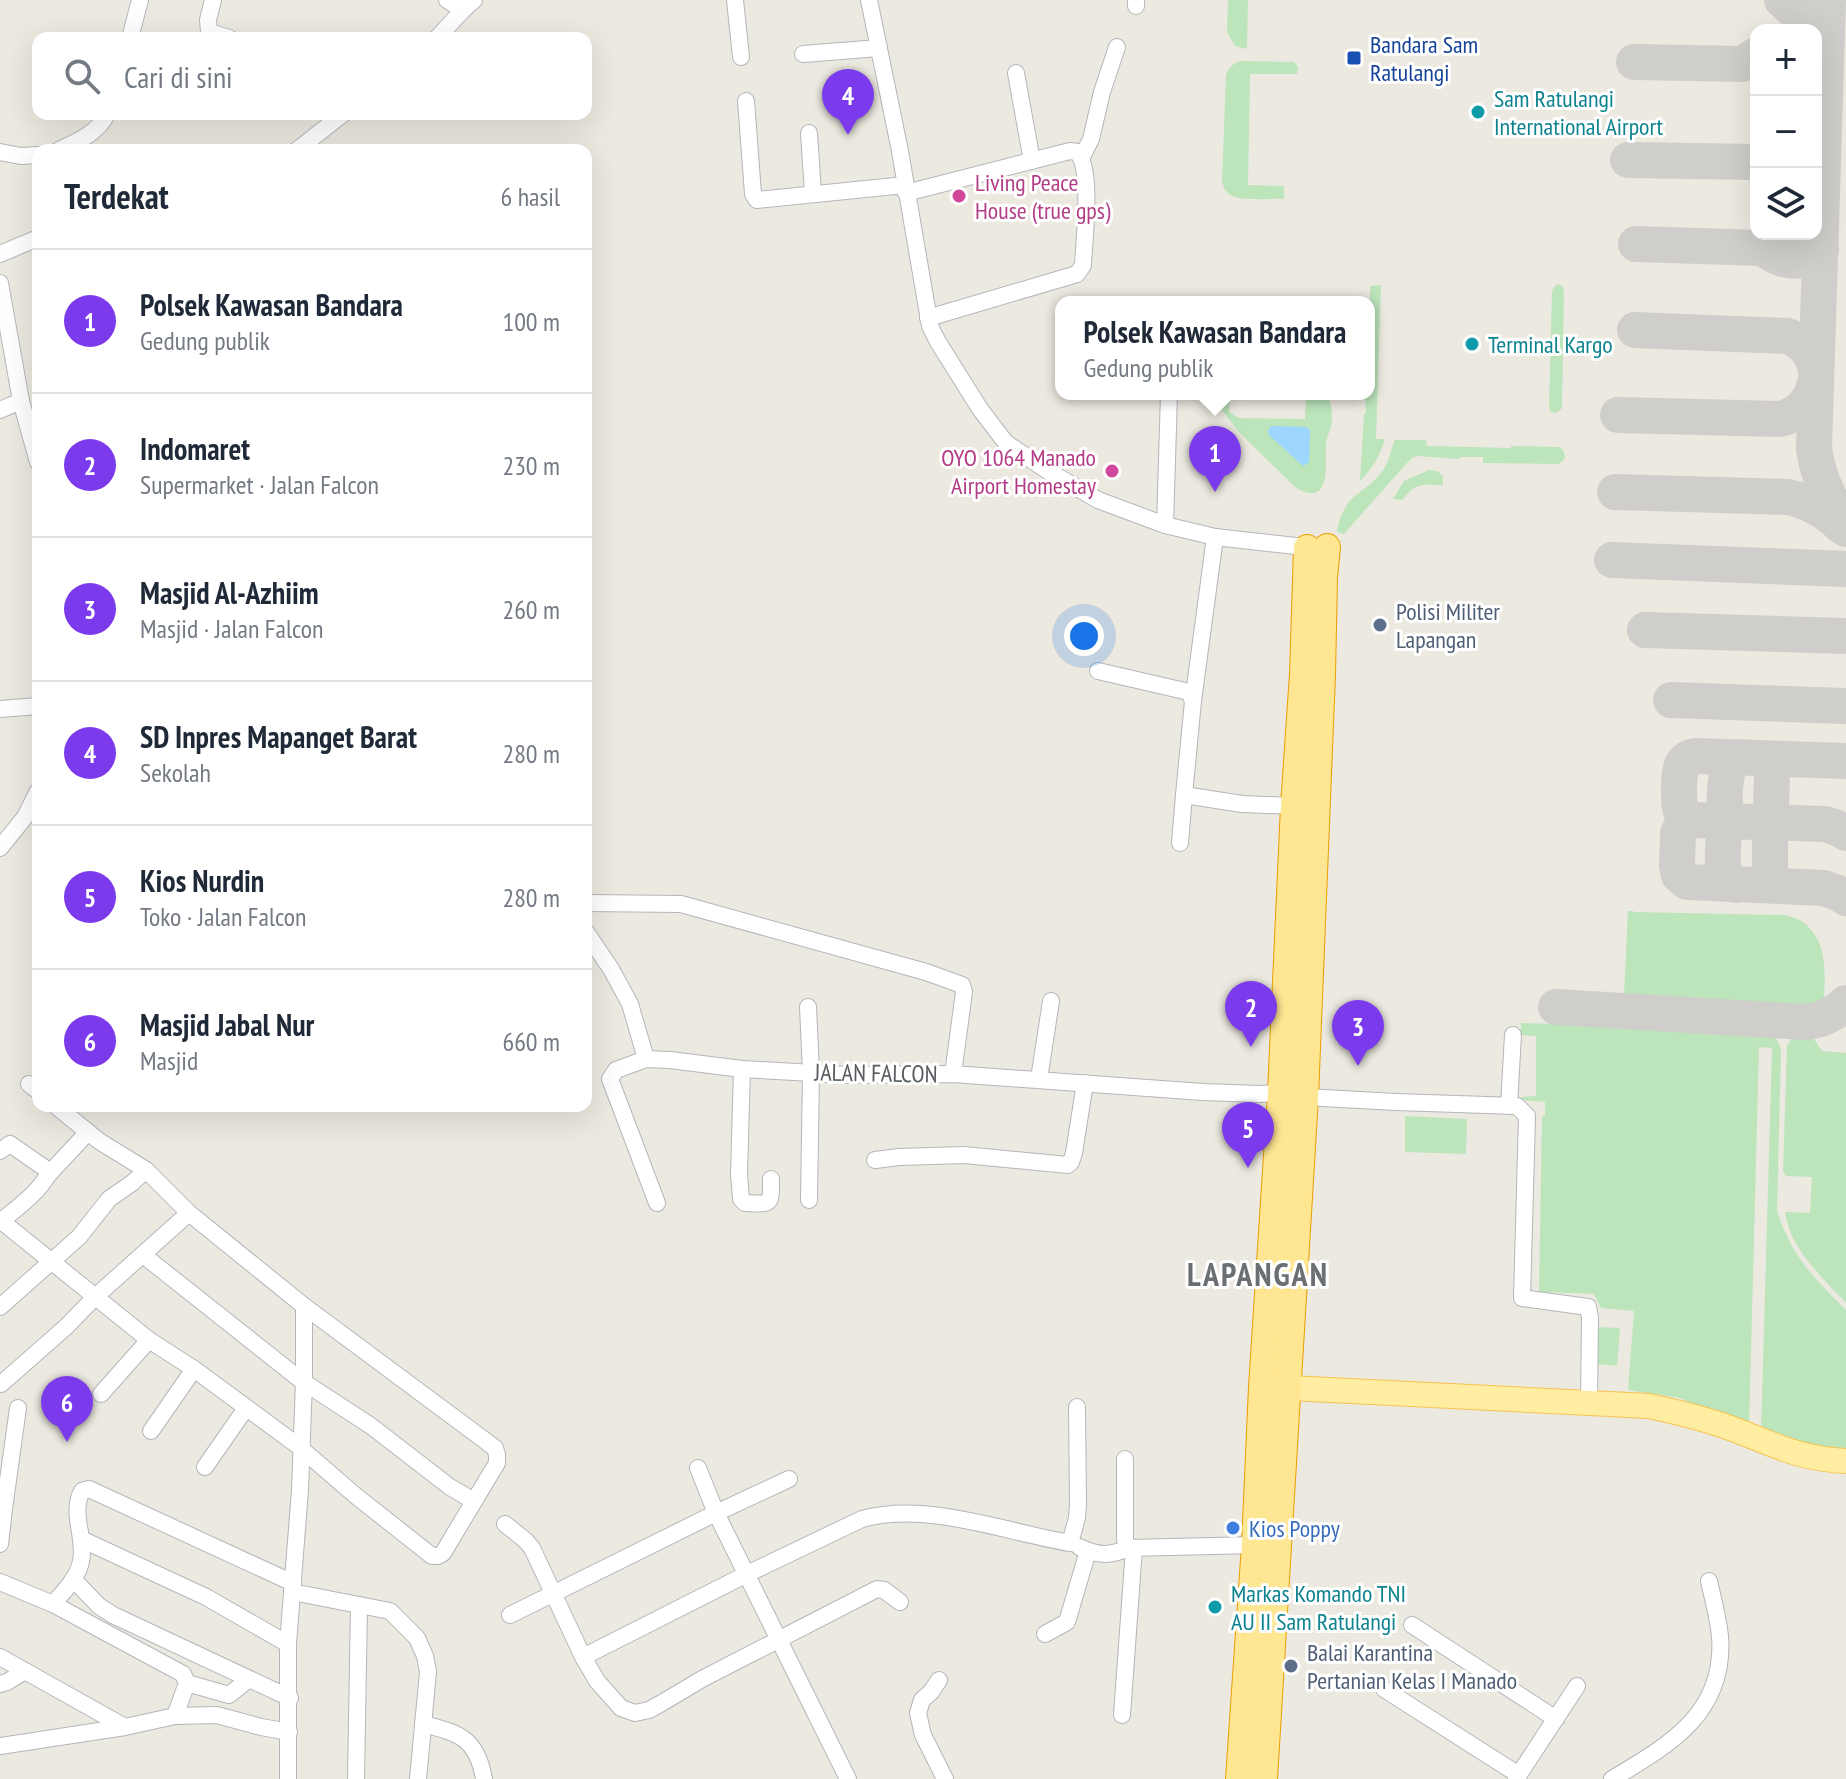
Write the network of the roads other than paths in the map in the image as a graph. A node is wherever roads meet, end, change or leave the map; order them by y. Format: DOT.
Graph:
graph roads {
  1 [pos="140,0"];
  2 [pos="213,0"];
  3 [pos="447,0"];
  4 [pos="735,0"];
  5 [pos="869,0"];
  6 [pos="468,5"];
  7 [pos="132,32"];
  8 [pos="209,32"];
  9 [pos="444,32"];
  10 [pos="1117,47"];
  11 [pos="879,48"];
  12 [pos="803,54"];
  13 [pos="741,57"];
  14 [pos="1016,73"];
  15 [pos="746,101"];
  16 [pos="105,120"];
  17 [pos="335,120"];
  18 [pos="809,133"];
  19 [pos="72,144"];
  20 [pos="305,144"];
  21 [pos="0,152"];
  22 [pos="32,155"];
  23 [pos="1082,157"];
  24 [pos="1032,161"];
  25 [pos="906,189"];
  26 [pos="813,194"];
  27 [pos="32,241"];
  28 [pos="0,254"];
  29 [pos="0,283"];
  30 [pos="928,318"];
  31 [pos="1169,400"];
  32 [pos="21,401"];
  33 [pos="0,410"];
  34 [pos="32,440"];
  35 [pos="1165,525"];
  36 [pos="1215,537"];
  37 [pos="1317,547"];
  38 [pos="1098,671"];
  39 [pos="1193,701"];
  40 [pos="32,706"];
  41 [pos="0,709"];
  42 [pos="1184,795"];
  43 [pos="32,803"];
  44 [pos="1294,806"];
  45 [pos="1180,843"];
  46 [pos="0,848"];
  47 [pos="592,903"];
  48 [pos="592,941"];
  49 [pos="1051,1001"];
  50 [pos="808,1007"];
  51 [pos="1513,1035"];
  52 [pos="646,1059"];
  53 [pos="742,1069"];
  54 [pos="811,1072"];
  55 [pos="953,1074"];
  56 [pos="1039,1079"];
  57 [pos="1085,1083"];
  58 [pos="1293,1095"];
  59 [pos="1509,1106"];
  60 [pos="63,1112"];
  61 [pos="88,1132"];
  62 [pos="0,1151"];
  63 [pos="875,1160"];
  64 [pos="146,1170"];
  65 [pos="48,1175"];
  66 [pos="771,1179"];
  67 [pos="809,1200"];
  68 [pos="657,1203"];
  69 [pos="189,1213"];
  70 [pos="0,1221"];
  71 [pos="143,1255"];
  72 [pos="51,1262"];
  73 [pos="95,1297"];
  74 [pos="304,1306"];
  75 [pos="0,1307"];
  76 [pos="149,1340"];
  77 [pos="194,1369"];
  78 [pos="304,1382"];
  79 [pos="1,1384"];
  80 [pos="1275,1388"];
  81 [pos="101,1394"];
  82 [pos="1589,1403"];
  83 [pos="1077,1407"];
  84 [pos="18,1408"];
  85 [pos="246,1408"];
  86 [pos="151,1431"];
  87 [pos="6,1440"];
  88 [pos="302,1450"];
  89 [pos="1125,1459"];
  90 [pos="1846,1461"];
  91 [pos="205,1467"];
  92 [pos="698,1468"];
  93 [pos="789,1479"];
  94 [pos="474,1501"];
  95 [pos="2,1509"];
  96 [pos="716,1513"];
  97 [pos="505,1524"];
  98 [pos="81,1539"];
  99 [pos="1070,1543"];
  100 [pos="0,1544"];
  101 [pos="1255,1545"];
  102 [pos="1131,1548"];
  103 [pos="1088,1551"];
  104 [pos="745,1575"];
  105 [pos="73,1579"];
  106 [pos="1709,1581"];
  107 [pos="0,1582"];
  108 [pos="292,1588"];
  109 [pos="552,1593"];
  110 [pos="900,1602"];
  111 [pos="53,1604"];
  112 [pos="359,1605"];
  113 [pos="510,1615"];
  114 [pos="1412,1625"];
  115 [pos="1045,1634"];
  116 [pos="780,1640"];
  117 [pos="288,1644"];
  118 [pos="0,1657"];
  119 [pos="583,1657"];
  120 [pos="1258,1668"];
  121 [pos="25,1671"];
  122 [pos="249,1679"];
  123 [pos="939,1680"];
  124 [pos="187,1683"];
  125 [pos="0,1684"];
  126 [pos="1577,1686"];
  127 [pos="1384,1689"];
  128 [pos="229,1695"];
  129 [pos="290,1698"];
  130 [pos="217,1715"];
  131 [pos="1122,1715"];
  132 [pos="175,1716"];
  133 [pos="1556,1719"];
  134 [pos="423,1724"];
  135 [pos="125,1727"];
  136 [pos="289,1732"];
  137 [pos="0,1746"];
  138 [pos="1518,1777"];
  139 [pos="288,1779"];
  140 [pos="356,1779"];
  141 [pos="418,1779"];
  142 [pos="484,1779"];
  143 [pos="848,1779"];
  144 [pos="945,1779"];
  145 [pos="1239,1779"];
  146 [pos="1264,1779"];
  147 [pos="1612,1779"];
  1 -- 7 [label="street"];
  2 -- 8 [label="street"];
  3 -- 6 [label="street"];
  4 -- 13 [label="street"];
  5 -- 11 [label="street"];
  6 -- 9 [label="street"];
  10 -- 23 [label="street"];
  11 -- 12 [label="street"];
  11 -- 25 [label="street"];
  14 -- 24 [label="street"];
  15 -- 26 [label="street"];
  16 -- 19 [label="street"];
  17 -- 20 [label="street"];
  18 -- 26 [label="street"];
  21 -- 22 [label="street"];
  23 -- 24 [label="street"];
  23 -- 30 [label="street"];
  24 -- 25 [label="street"];
  25 -- 26 [label="street"];
  25 -- 30 [label="street"];
  27 -- 28 [label="street"];
  29 -- 32 [label="street"];
  30 -- 35 [label="street"];
  31 -- 35 [label="street"];
  32 -- 33 [label="street"];
  32 -- 34 [label="street"];
  35 -- 36 [label="street"];
  36 -- 37 [label="street"];
  36 -- 39 [label="street"];
  37 -- 44 [label="highway"];
  37 -- 58 [label="highway"];
  38 -- 39 [label="street"];
  39 -- 42 [label="street"];
  40 -- 41 [label="street"];
  42 -- 44 [label="street"];
  42 -- 45 [label="street"];
  43 -- 46 [label="street"];
  44 -- 58 [label="highway"];
  47 -- 55 [label="street"];
  48 -- 52 [label="street"];
  49 -- 56 [label="street"];
  50 -- 54 [label="street"];
  51 -- 59 [label="street"];
  52 -- 53 [label="street, JALAN FALCON"];
  52 -- 68 [label="street"];
  53 -- 54 [label="street, JALAN FALCON"];
  53 -- 66 [label="street"];
  54 -- 55 [label="street, JALAN FALCON"];
  54 -- 67 [label="street"];
  55 -- 56 [label="street, JALAN FALCON"];
  56 -- 57 [label="street, JALAN FALCON"];
  57 -- 58 [label="street, JALAN FALCON"];
  57 -- 63 [label="street"];
  58 -- 59 [label="street, JALAN FALCON"];
  58 -- 80 [label="highway"];
  59 -- 82 [label="street"];
  60 -- 61 [label="street"];
  61 -- 64 [label="street"];
  61 -- 65 [label="street"];
  62 -- 65 [label="street"];
  64 -- 69 [label="street"];
  64 -- 72 [label="street"];
  65 -- 70 [label="street"];
  69 -- 71 [label="street"];
  69 -- 74 [label="street"];
  70 -- 72 [label="street"];
  71 -- 73 [label="street"];
  71 -- 78 [label="street"];
  72 -- 73 [label="street"];
  72 -- 75 [label="street"];
  73 -- 76 [label="street"];
  73 -- 79 [label="street"];
  74 -- 78 [label="street"];
  74 -- 94 [label="street"];
  76 -- 77 [label="street"];
  76 -- 81 [label="street"];
  77 -- 85 [label="street"];
  77 -- 86 [label="street"];
  78 -- 88 [label="street"];
  78 -- 94 [label="street"];
  80 -- 82 [label="main road"];
  80 -- 101 [label="highway"];
  80 -- 120 [label="highway"];
  82 -- 90 [label="main road"];
  83 -- 99 [label="street"];
  84 -- 87 [label="street"];
  85 -- 88 [label="street"];
  85 -- 91 [label="street"];
  87 -- 95 [label="street"];
  88 -- 94 [label="street"];
  88 -- 108 [label="street"];
  89 -- 102 [label="street"];
  92 -- 96 [label="street"];
  93 -- 96 [label="street"];
  95 -- 100 [label="street"];
  96 -- 104 [label="street"];
  96 -- 109 [label="street"];
  97 -- 109 [label="street"];
  98 -- 105 [label="street"];
  98 -- 108 [label="street"];
  98 -- 117 [label="street"];
  99 -- 103 [label="street"];
  99 -- 104 [label="street"];
  101 -- 102 [label="street"];
  101 -- 120 [label="highway"];
  102 -- 103 [label="street"];
  102 -- 131 [label="street"];
  103 -- 115 [label="street"];
  104 -- 116 [label="street"];
  104 -- 119 [label="street"];
  105 -- 111 [label="street"];
  105 -- 122 [label="street"];
  106 -- 147 [label="street"];
  107 -- 111 [label="street"];
  108 -- 112 [label="street"];
  108 -- 117 [label="street"];
  109 -- 113 [label="street"];
  109 -- 119 [label="street"];
  110 -- 116 [label="street"];
  111 -- 124 [label="street"];
  112 -- 134 [label="street"];
  112 -- 140 [label="street"];
  114 -- 133 [label="street"];
  116 -- 119 [label="street"];
  116 -- 143 [label="street"];
  117 -- 129 [label="street"];
  118 -- 121 [label="street"];
  120 -- 145 [label="highway"];
  120 -- 146 [label="highway"];
  121 -- 125 [label="street"];
  121 -- 135 [label="street"];
  122 -- 128 [label="street"];
  122 -- 129 [label="street"];
  123 -- 144 [label="street"];
  124 -- 128 [label="street"];
  124 -- 132 [label="street"];
  126 -- 133 [label="street"];
  127 -- 138 [label="street"];
  128 -- 130 [label="street"];
  129 -- 136 [label="street"];
  130 -- 132 [label="street"];
  130 -- 136 [label="street"];
  132 -- 135 [label="street"];
  133 -- 138 [label="street"];
  134 -- 141 [label="street"];
  134 -- 142 [label="street"];
  135 -- 137 [label="street"];
  136 -- 139 [label="street"];
}
